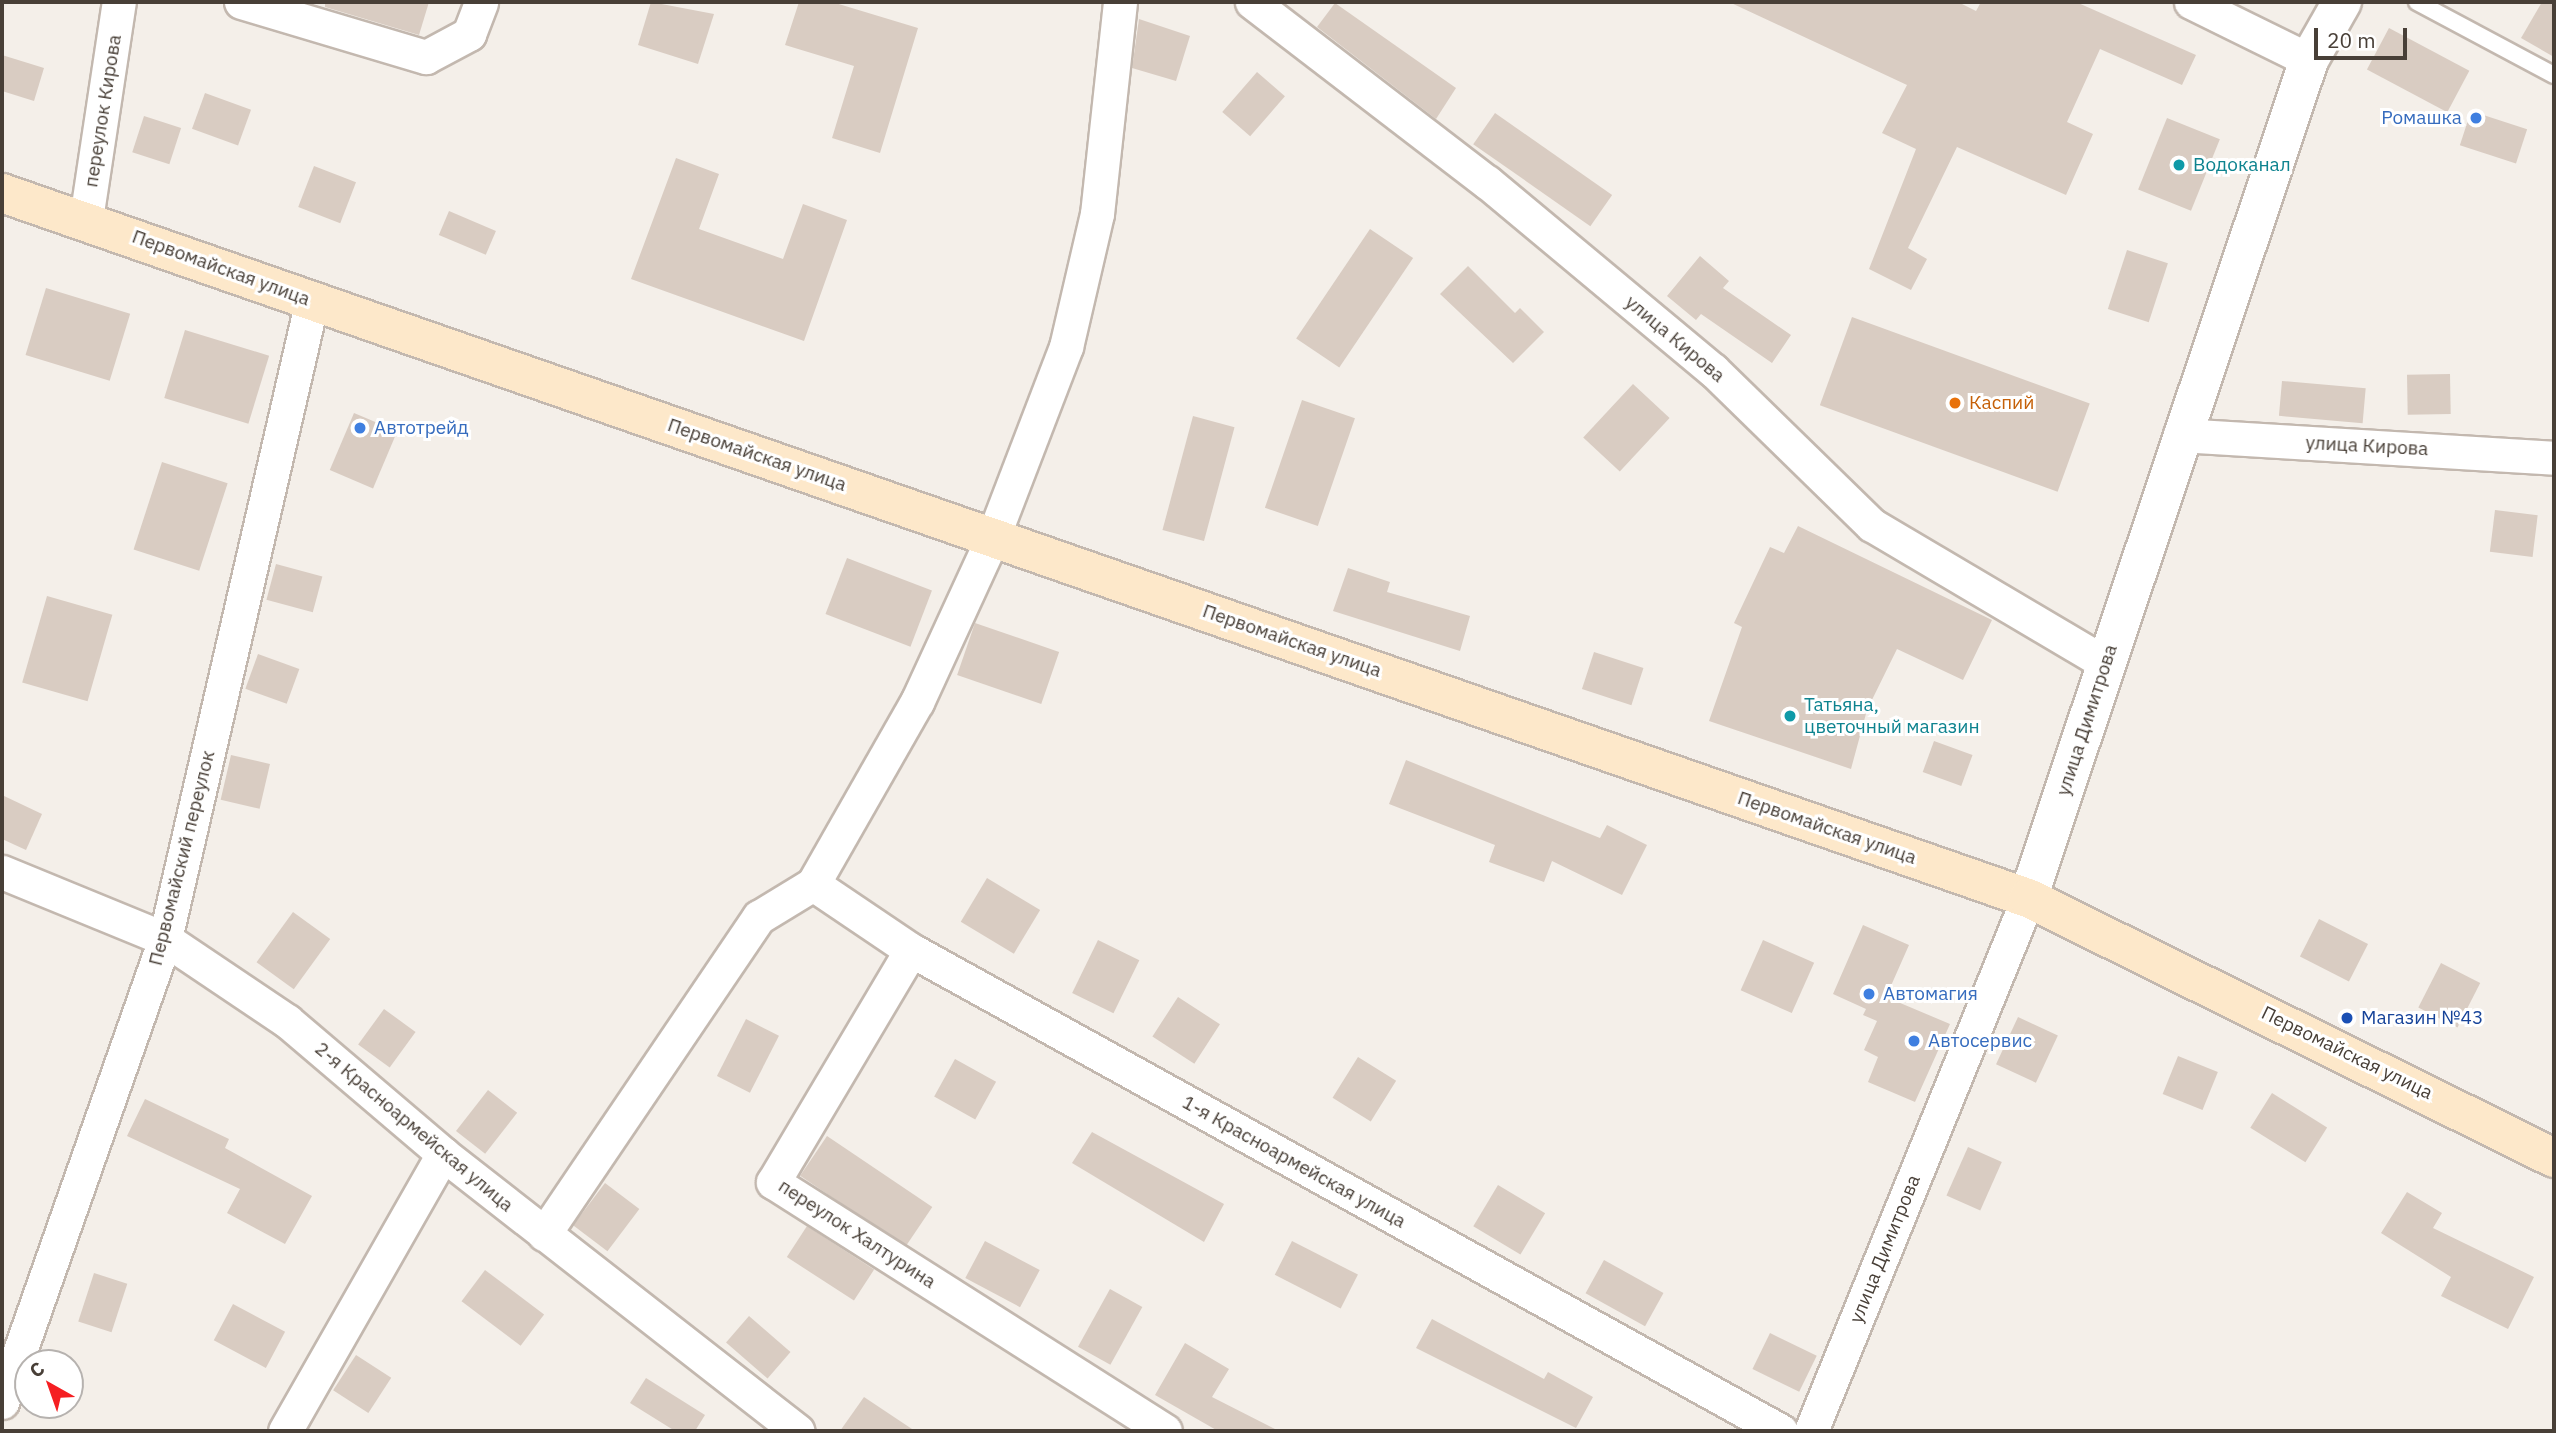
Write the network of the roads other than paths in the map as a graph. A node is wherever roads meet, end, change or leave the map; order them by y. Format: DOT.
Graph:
graph roads {
  1 [pos="119,2"];
  2 [pos="241,2"];
  3 [pos="481,2"];
  4 [pos="1120,2"];
  5 [pos="1252,2"];
  6 [pos="2191,2"];
  7 [pos="2342,2"];
  8 [pos="2417,2"];
  9 [pos="2309,60"];
  10 [pos="2554,75"];
  11 [pos="2,193"];
  12 [pos="86,219"];
  13 [pos="312,300"];
  14 [pos="2180,435"];
  15 [pos="2554,458"];
  16 [pos="993,537"];
  17 [pos="2105,663"];
  18 [pos="2,872"];
  19 [pos="813,884"];
  20 [pos="2028,898"];
  21 [pos="165,939"];
  22 [pos="911,950"];
  23 [pos="443,1154"];
  24 [pos="2554,1158"];
  25 [pos="544,1234"];
  26 [pos="2,1402"];
  27 [pos="783,1427"];
  28 [pos="285,1431"];
  29 [pos="1165,1431"];
  30 [pos="1781,1431"];
  31 [pos="1811,1431"];
  1 -- 12 [label="street, переулок Кирова"];
  2 -- 3 [label="street"];
  4 -- 16 [label="street"];
  5 -- 17 [label="street, улица Кирова"];
  6 -- 9 [label="street"];
  7 -- 9 [label="street, улица Димитрова"];
  8 -- 10 [label="lane"];
  9 -- 14 [label="street, улица Димитрова"];
  11 -- 12 [label="main road, Первомайская улица"];
  12 -- 13 [label="main road, Первомайская улица"];
  13 -- 16 [label="main road, Первомайская улица"];
  13 -- 21 [label="street, Первомайский переулок"];
  14 -- 15 [label="street, улица Кирова"];
  14 -- 17 [label="street, улица Димитрова"];
  16 -- 19 [label="street"];
  16 -- 20 [label="main road, Первомайская улица"];
  17 -- 20 [label="street, улица Димитрова"];
  18 -- 21 [label="street, 2-я Красноармейская улица"];
  19 -- 22 [label="street, 1-я Красноармейская улица"];
  19 -- 25 [label="street"];
  20 -- 24 [label="main road, Первомайская улица"];
  20 -- 31 [label="street, улица Димитрова"];
  21 -- 23 [label="street, 2-я Красноармейская улица"];
  21 -- 26 [label="street, Первомайский переулок"];
  22 -- 29 [label="street, переулок Халтурина"];
  22 -- 30 [label="street, 1-я Красноармейская улица"];
  23 -- 25 [label="street, 2-я Красноармейская улица"];
  23 -- 28 [label="street"];
  25 -- 27 [label="street, 2-я Красноармейская улица"];
}
